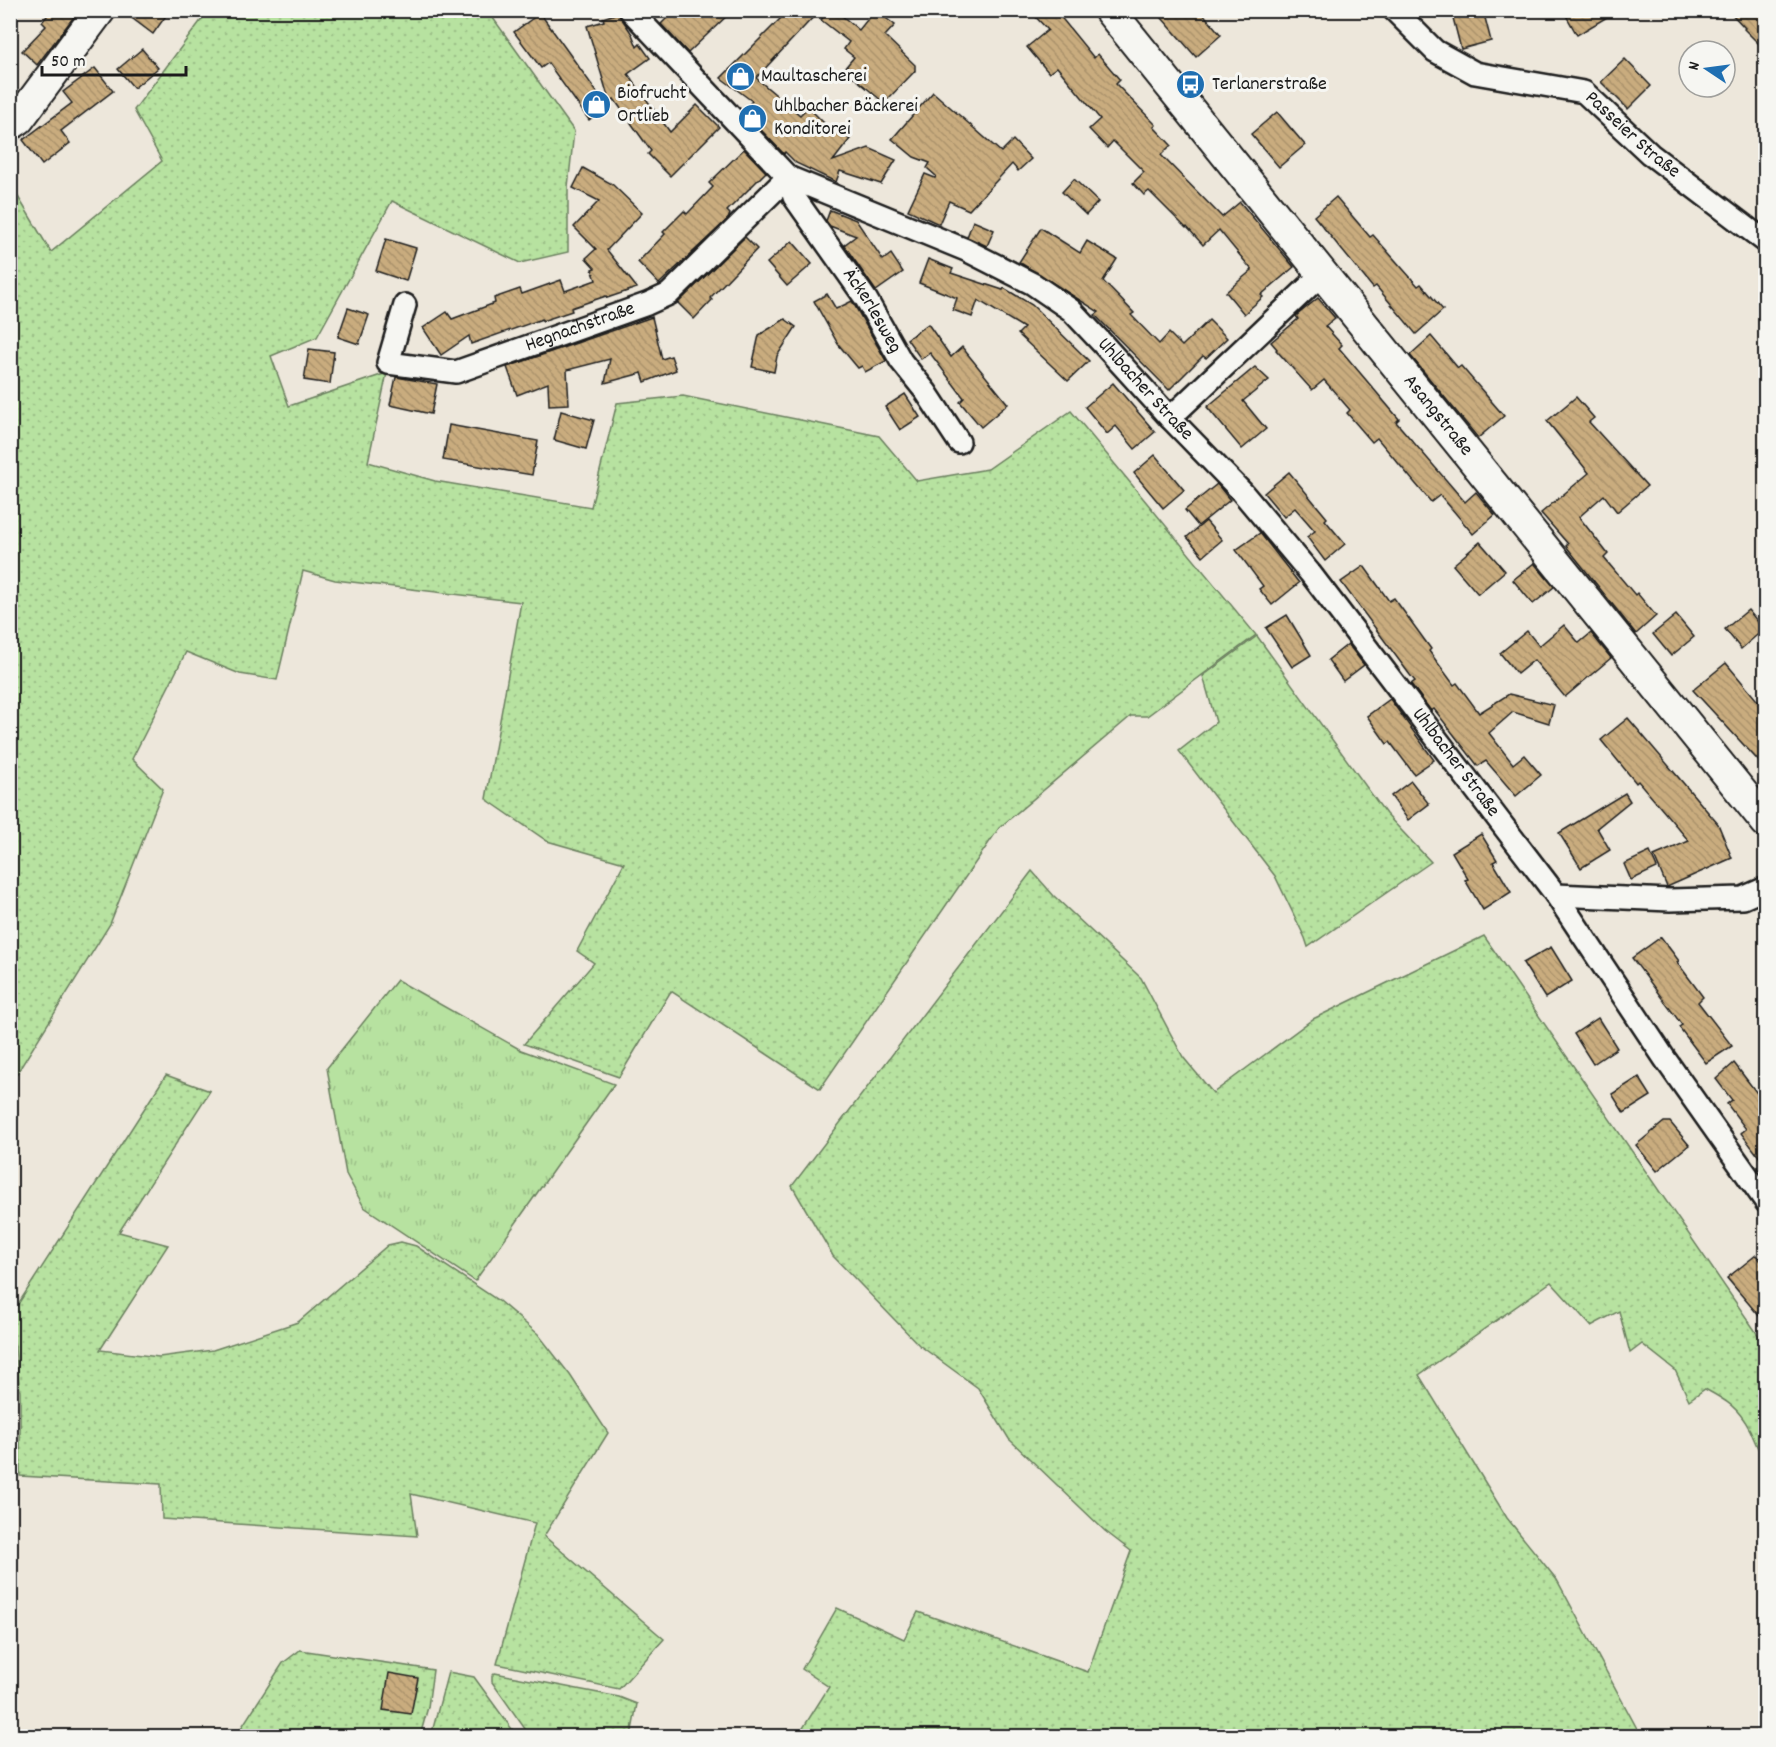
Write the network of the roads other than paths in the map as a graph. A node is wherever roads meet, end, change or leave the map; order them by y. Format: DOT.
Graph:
graph roads {
  1 [pos="100,10"];
  2 [pos="630,10"];
  3 [pos="1109,10"];
  4 [pos="1394,10"];
  5 [pos="10,125"];
  6 [pos="788,177"];
  7 [pos="1766,242"];
  8 [pos="1323,273"];
  9 [pos="405,305"];
  10 [pos="1170,418"];
  11 [pos="959,442"];
  12 [pos="1766,822"];
  13 [pos="1766,888"];
  14 [pos="1556,895"];
  15 [pos="1766,1202"];
  1 -- 5 [label="street"];
  2 -- 6 [label="street, Uhlbacher Straße"];
  3 -- 8 [label="street, Asangstraße"];
  4 -- 7 [label="street, Passeier Straße"];
  6 -- 9 [label="street, Hegnachstraße"];
  6 -- 10 [label="street, Uhlbacher Straße"];
  6 -- 11 [label="street, Äckerlesweg"];
  8 -- 10 [label="street"];
  8 -- 12 [label="street, Asangstraße"];
  10 -- 14 [label="street, Uhlbacher Straße"];
  13 -- 14 [label="street"];
  14 -- 15 [label="street, Uhlbacher Straße"];
}
